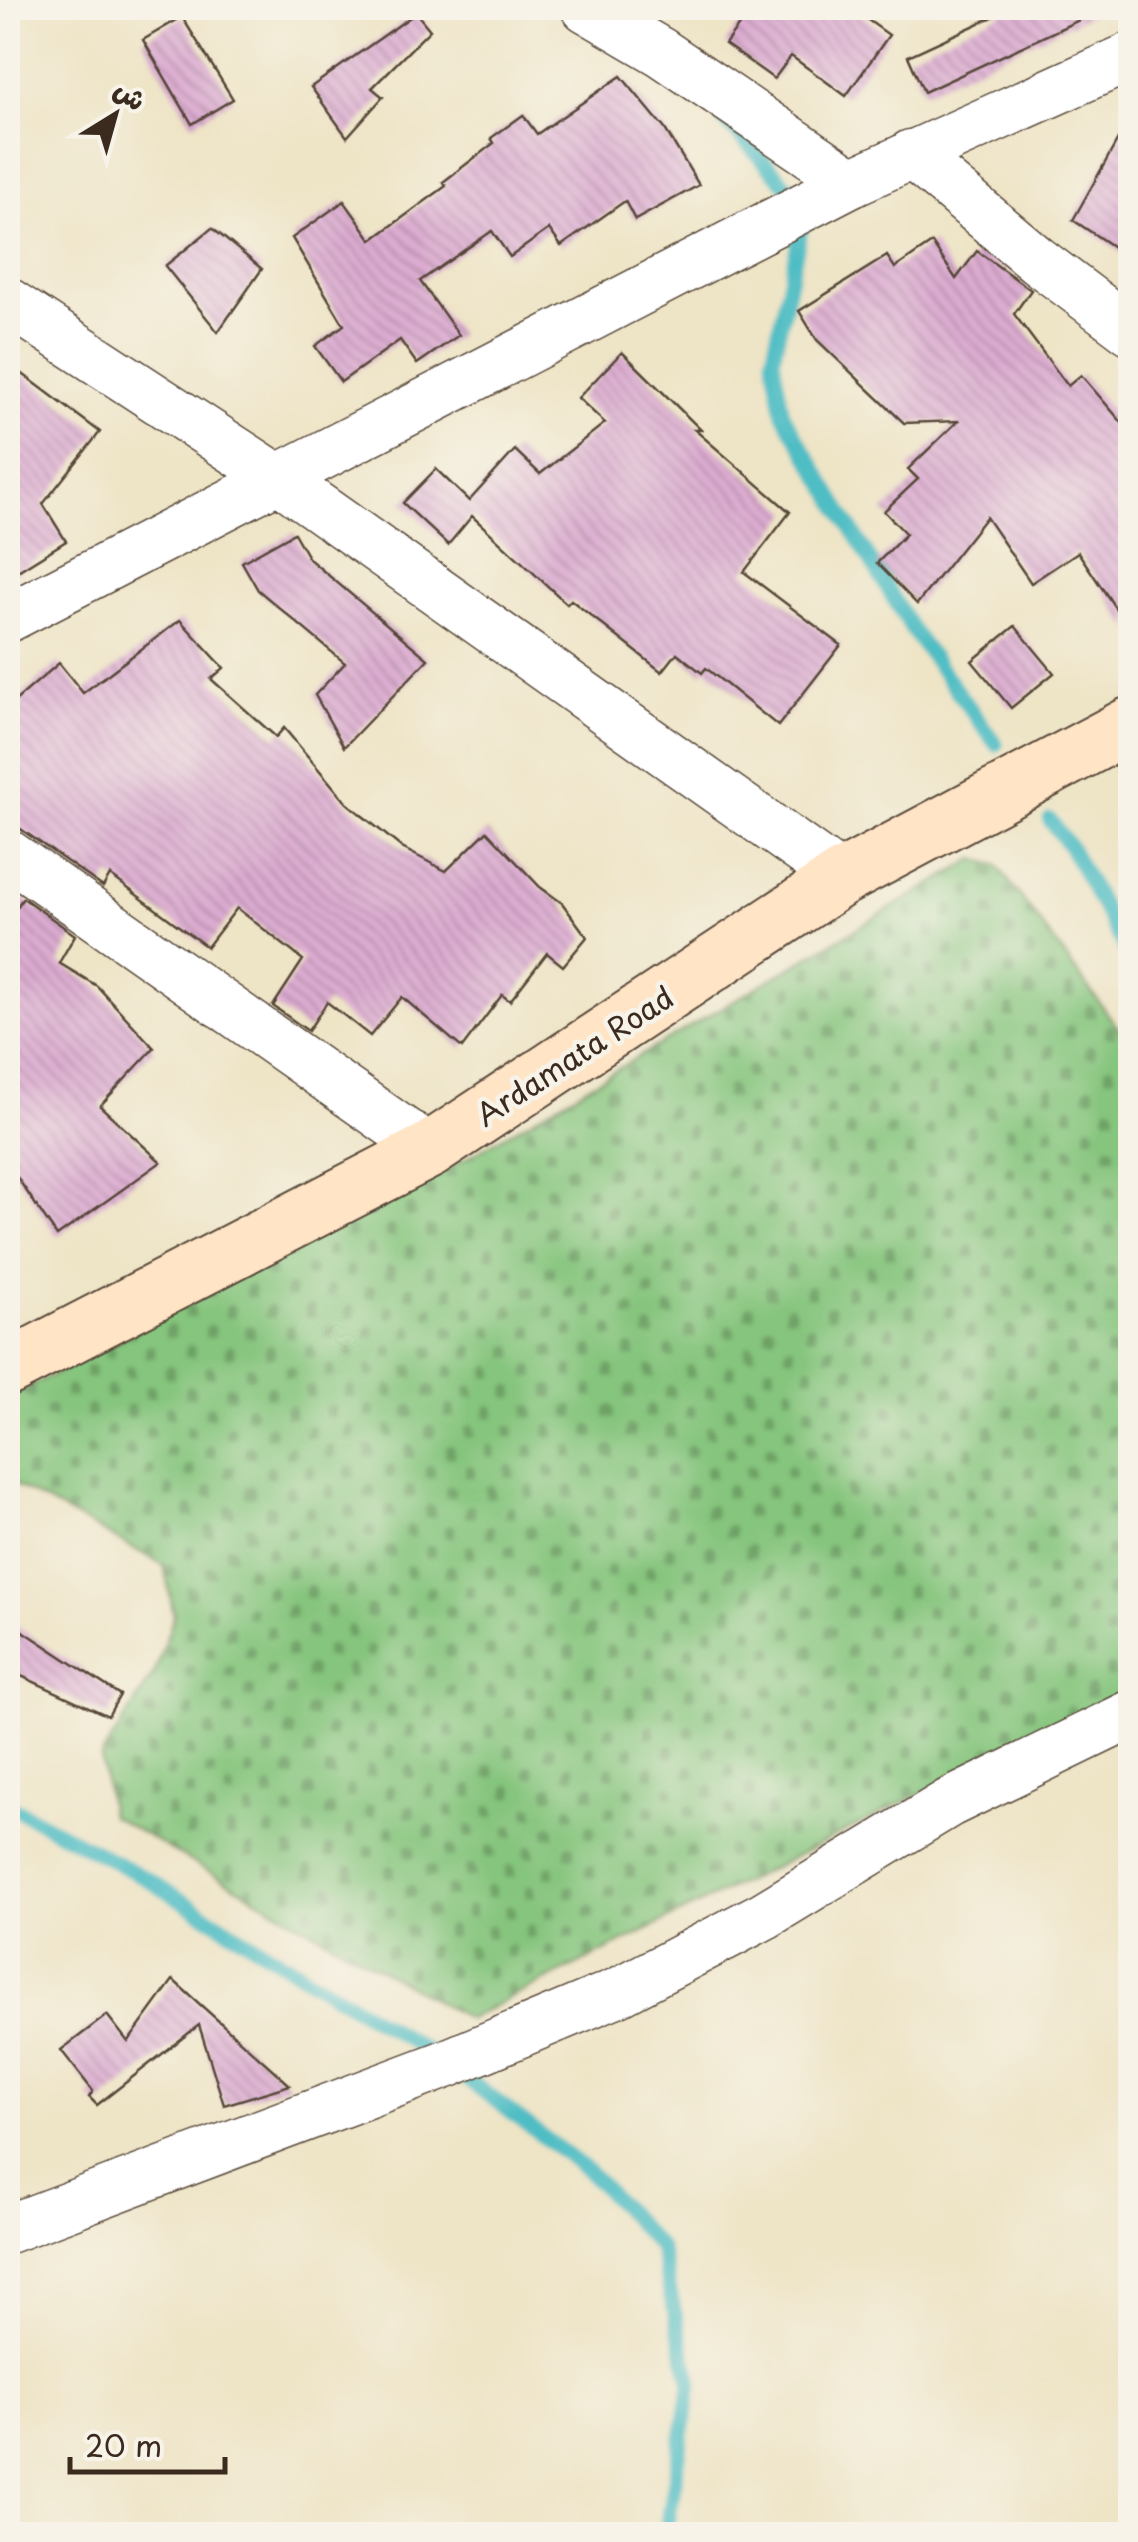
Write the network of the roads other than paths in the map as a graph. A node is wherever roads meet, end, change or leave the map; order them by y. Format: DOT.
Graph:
graph roads {
  1 [pos="586,8"];
  2 [pos="1130,57"];
  3 [pos="910,154"];
  4 [pos="852,182"];
  5 [pos="8,302"];
  6 [pos="1130,330"];
  7 [pos="276,477"];
  8 [pos="8,618"];
  9 [pos="1130,725"];
  10 [pos="8,854"];
  11 [pos="842,878"];
  12 [pos="430,1150"];
  13 [pos="8,1368"];
  14 [pos="1130,1715"];
  15 [pos="8,2229"];
  1 -- 4 [label="street"];
  2 -- 3 [label="street"];
  3 -- 4 [label="street"];
  3 -- 6 [label="street"];
  4 -- 7 [label="street"];
  5 -- 7 [label="street"];
  7 -- 8 [label="street"];
  7 -- 11 [label="street"];
  9 -- 11 [label="main road, Ardamata Road"];
  10 -- 12 [label="street"];
  11 -- 12 [label="main road, Ardamata Road"];
  12 -- 13 [label="main road, Ardamata Road"];
  14 -- 15 [label="street"];
}
